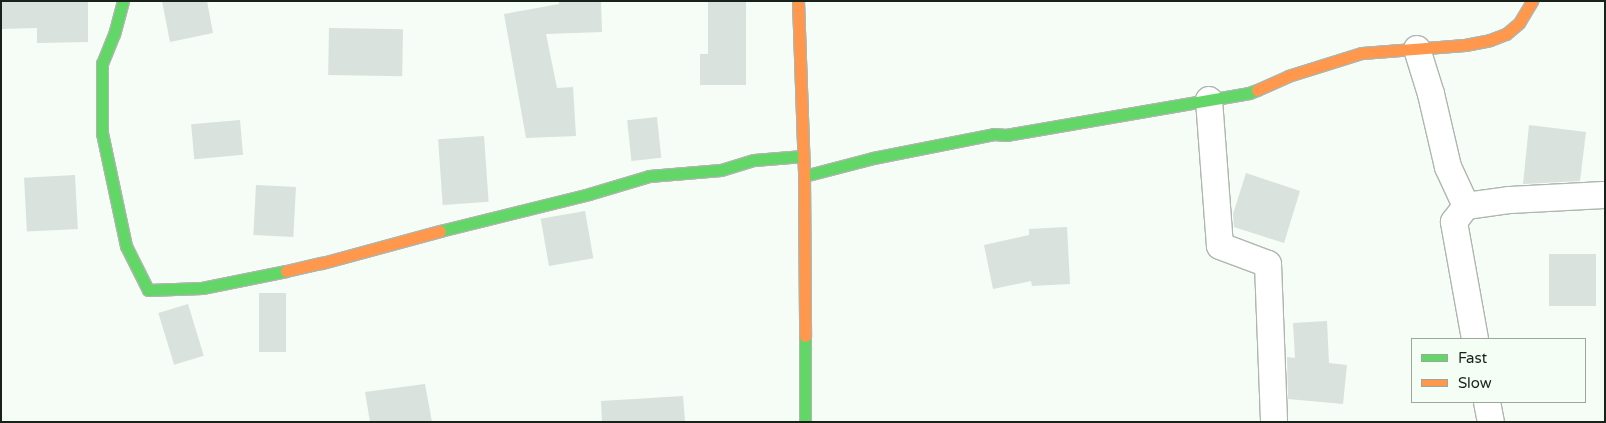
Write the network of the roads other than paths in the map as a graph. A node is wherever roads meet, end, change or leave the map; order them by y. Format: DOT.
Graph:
graph roads {
  1 [pos="123,1"];
  2 [pos="798,1"];
  3 [pos="1532,1"];
  4 [pos="1417,49"];
  5 [pos="1209,100"];
  6 [pos="803,156"];
  7 [pos="804,176"];
  8 [pos="1605,194"];
  9 [pos="1466,206"];
  10 [pos="1475,338"];
  11 [pos="1487,403"];
  12 [pos="806,422"];
  13 [pos="1274,422"];
  14 [pos="1491,422"];
  1 -- 6 [label="street"];
  2 -- 6 [label="street"];
  3 -- 4 [label="street"];
  4 -- 5 [label="street"];
  4 -- 9 [label="street"];
  5 -- 7 [label="street"];
  5 -- 13 [label="street"];
  6 -- 7 [label="street"];
  7 -- 12 [label="street"];
  8 -- 9 [label="street"];
  9 -- 10 [label="street"];
  11 -- 14 [label="street"];
}
